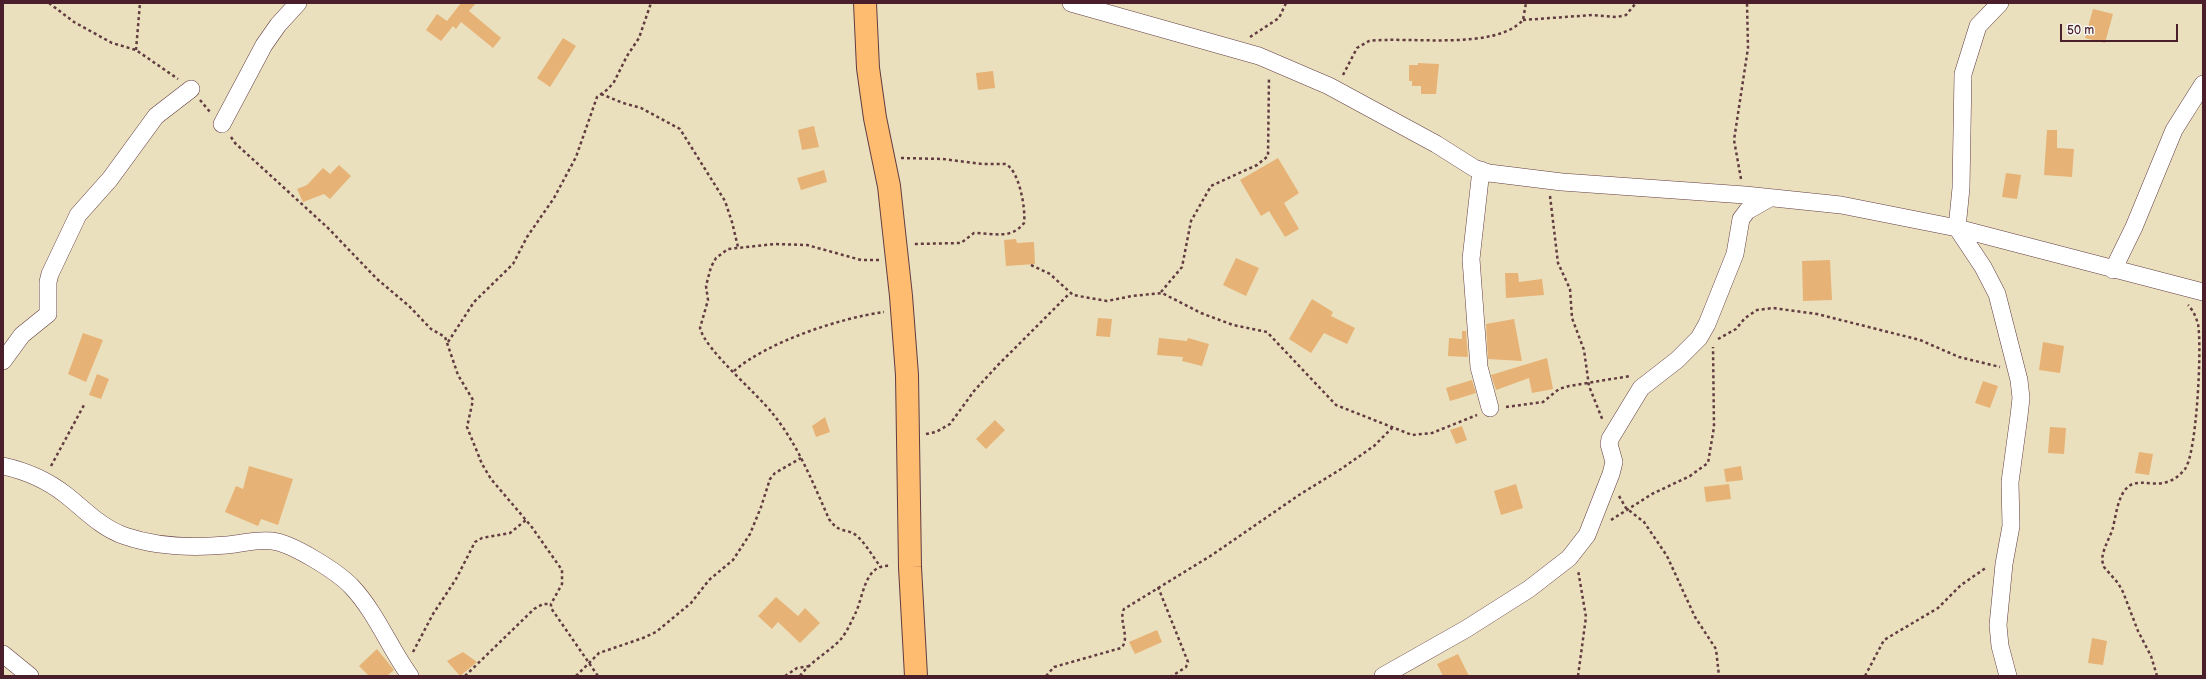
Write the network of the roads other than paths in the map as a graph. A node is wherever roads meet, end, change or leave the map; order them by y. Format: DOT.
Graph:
graph roads {
  1 [pos="298,3"];
  2 [pos="865,3"];
  3 [pos="1071,3"];
  4 [pos="2000,3"];
  5 [pos="2203,84"];
  6 [pos="191,89"];
  7 [pos="222,124"];
  8 [pos="1482,170"];
  9 [pos="1770,198"];
  10 [pos="1957,228"];
  11 [pos="2113,270"];
  12 [pos="2203,292"];
  13 [pos="3,361"];
  14 [pos="1490,408"];
  15 [pos="3,466"];
  16 [pos="3,654"];
  17 [pos="407,672"];
  18 [pos="30,676"];
  19 [pos="916,676"];
  20 [pos="1383,676"];
  21 [pos="2008,676"];
  1 -- 7 [label="street"];
  2 -- 19 [label="main road"];
  3 -- 8 [label="street"];
  4 -- 10 [label="street"];
  5 -- 11 [label="street"];
  6 -- 13 [label="street"];
  8 -- 9 [label="street"];
  8 -- 14 [label="street"];
  9 -- 10 [label="street"];
  9 -- 20 [label="street"];
  10 -- 11 [label="street"];
  10 -- 21 [label="street"];
  11 -- 12 [label="street"];
  15 -- 17 [label="street"];
  16 -- 18 [label="street"];
}
